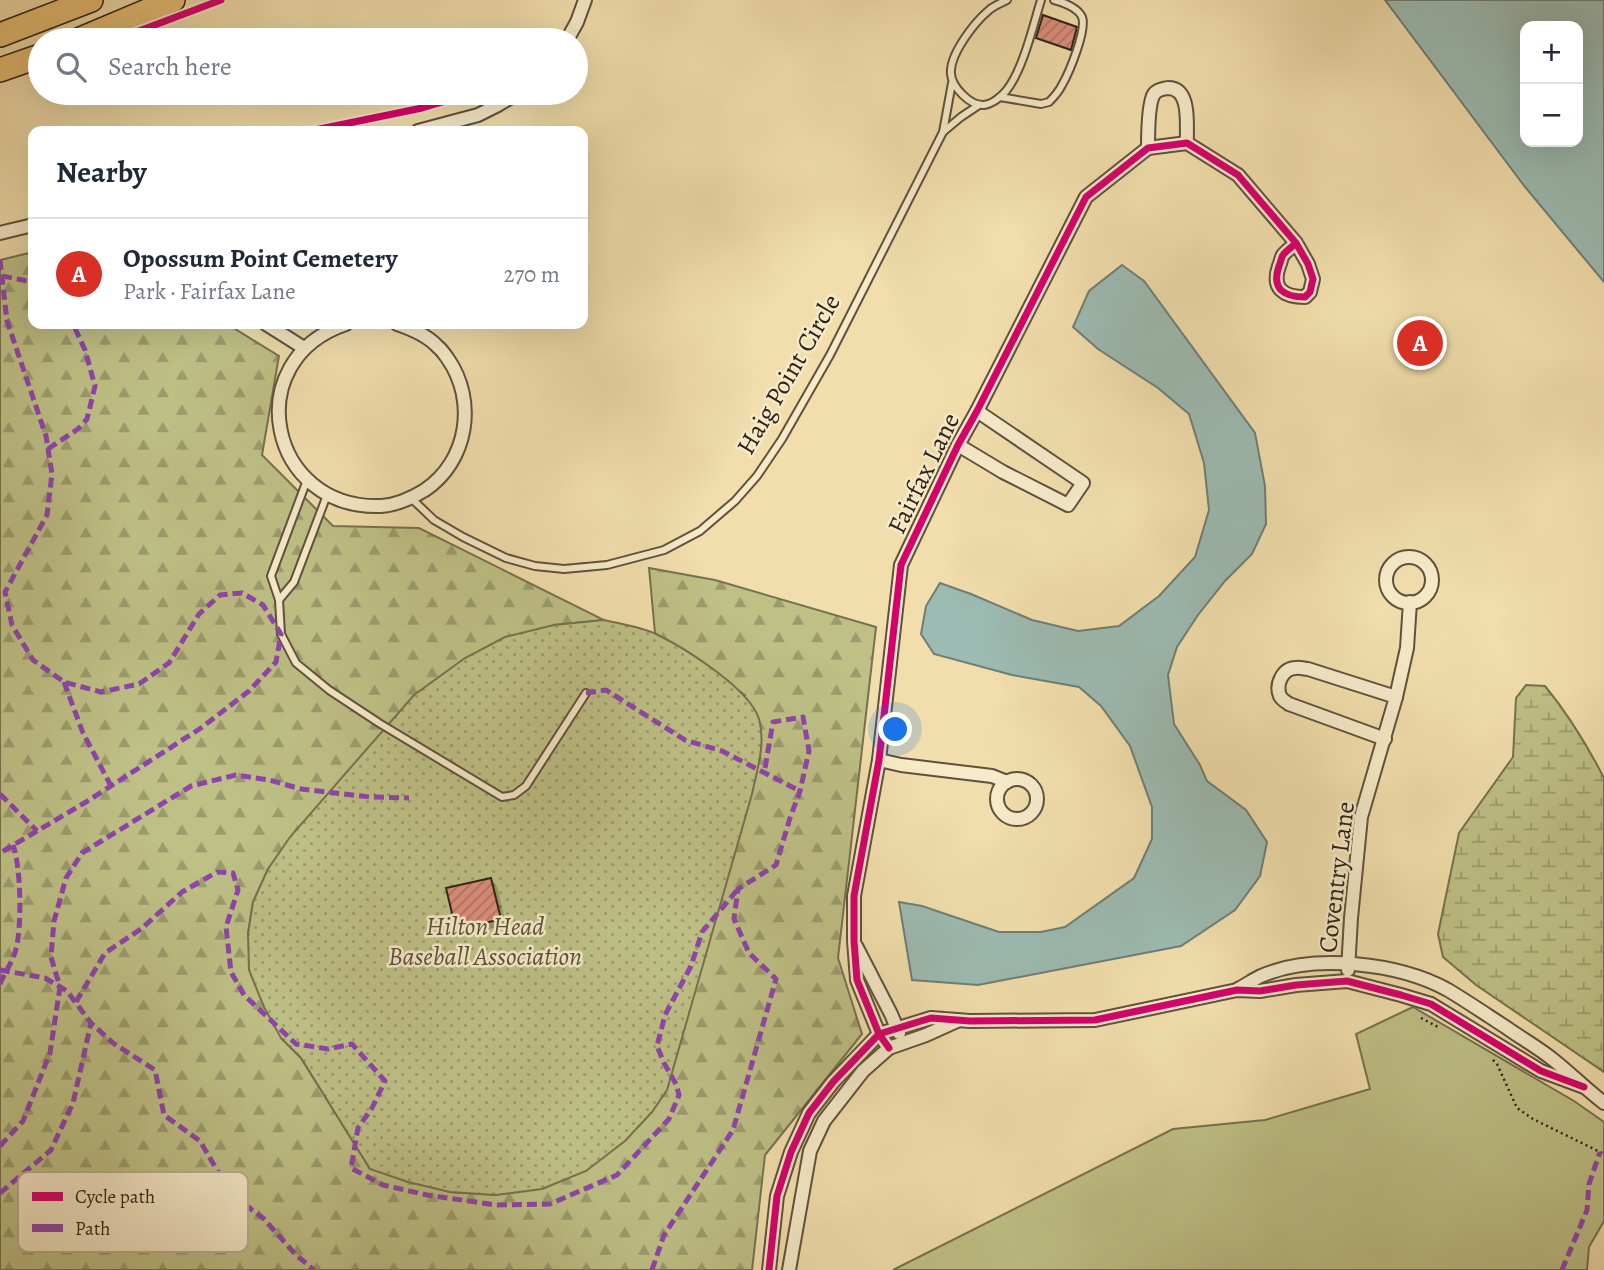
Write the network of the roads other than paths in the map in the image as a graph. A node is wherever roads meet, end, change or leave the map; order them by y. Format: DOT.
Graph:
graph roads {
  1 [pos="91,0"];
  2 [pos="173,0"];
  3 [pos="585,0"];
  4 [pos="1007,0"];
  5 [pos="1041,0"];
  6 [pos="1054,0"];
  7 [pos="106,28"];
  8 [pos="574,28"];
  9 [pos="0,35"];
  10 [pos="28,60"];
  11 [pos="0,70"];
  12 [pos="952,83"];
  13 [pos="1000,97"];
  14 [pos="498,105"];
  15 [pos="979,105"];
  16 [pos="437,126"];
  17 [pos="943,132"];
  18 [pos="1186,143"];
  19 [pos="1148,148"];
  20 [pos="28,226"];
  21 [pos="0,233"];
  22 [pos="1296,243"];
  23 [pos="274,329"];
  24 [pos="331,329"];
  25 [pos="412,329"];
  26 [pos="304,348"];
  27 [pos="977,411"];
  28 [pos="958,445"];
  29 [pos="307,480"];
  30 [pos="327,495"];
  31 [pos="411,498"];
  32 [pos="279,600"];
  33 [pos="1410,603"];
  34 [pos="586,693"];
  35 [pos="1396,697"];
  36 [pos="1385,738"];
  37 [pos="878,760"];
  38 [pos="1007,782"];
  39 [pos="854,941"];
  40 [pos="1348,963"];
  41 [pos="1347,981"];
  42 [pos="1237,990"];
  43 [pos="957,1020"];
  44 [pos="896,1028"];
  45 [pos="879,1034"];
  46 [pos="904,1043"];
  47 [pos="889,1048"];
  48 [pos="1584,1087"];
  49 [pos="1604,1104"];
  50 [pos="769,1270"];
  51 [pos="789,1270"];
  1 -- 9 [label="highway"];
  2 -- 7 [label="highway"];
  3 -- 8 [label="street"];
  4 -- 12 [label="lane"];
  5 -- 13 [label="lane"];
  6 -- 13 [label="lane"];
  10 -- 11 [label="highway"];
  12 -- 15 [label="lane"];
  12 -- 17 [label="lane"];
  13 -- 15 [label="lane"];
  14 -- 16 [label="street"];
  15 -- 17 [label="lane"];
  17 -- 31 [label="lane, Haig Point Circle"];
  18 -- 19 [label="street"];
  18 -- 19 [label="street"];
  18 -- 22 [label="street"];
  19 -- 27 [label="street, Fairfax Lane"];
  20 -- 21 [label="street"];
  23 -- 26 [label="street"];
  24 -- 26 [label="street"];
  25 -- 31 [label="street"];
  26 -- 29 [label="street"];
  27 -- 28 [label="street, Fairfax Lane"];
  27 -- 28 [label="street"];
  28 -- 37 [label="street, Fairfax Lane"];
  29 -- 30 [label="street"];
  29 -- 32 [label="lane"];
  30 -- 31 [label="street"];
  30 -- 32 [label="lane"];
  32 -- 34 [label="lane"];
  33 -- 35 [label="street, Coventry Lane"];
  35 -- 36 [label="street, Coventry Lane"];
  35 -- 36 [label="street"];
  36 -- 40 [label="street, Coventry Lane"];
  37 -- 38 [label="street"];
  37 -- 39 [label="street, Fairfax Lane"];
  39 -- 44 [label="street, Fairfax Lane"];
  39 -- 45 [label="street, Fairfax Lane"];
  40 -- 41 [label="street, Coventry Lane"];
  40 -- 42 [label="street"];
  40 -- 48 [label="street"];
  41 -- 42 [label="street"];
  41 -- 48 [label="street"];
  42 -- 43 [label="street"];
  43 -- 44 [label="street"];
  43 -- 46 [label="street"];
  44 -- 45 [label="street"];
  44 -- 46 [label="street, Fairfax Lane"];
  45 -- 47 [label="street, Fairfax Lane"];
  45 -- 50 [label="street"];
  46 -- 47 [label="street"];
  47 -- 51 [label="street"];
  48 -- 49 [label="street"];
}
